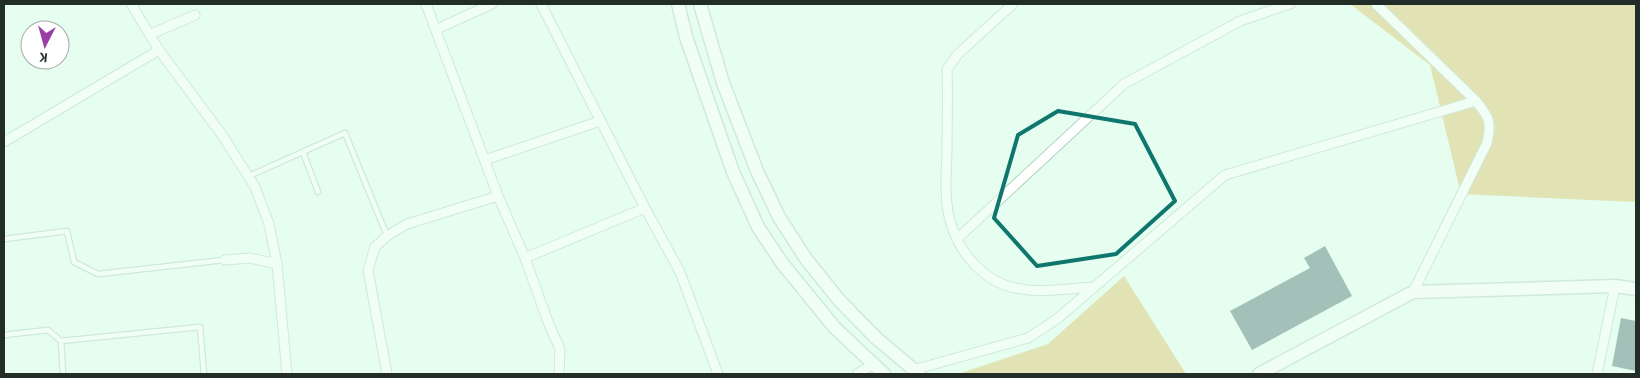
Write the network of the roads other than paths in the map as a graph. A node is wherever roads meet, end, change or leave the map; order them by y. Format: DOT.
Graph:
graph roads {
  1 [pos="131,4"];
  2 [pos="426,4"];
  3 [pos="492,4"];
  4 [pos="541,4"];
  5 [pos="678,4"];
  6 [pos="700,4"];
  7 [pos="1012,4"];
  8 [pos="1290,4"];
  9 [pos="1376,4"];
  10 [pos="195,15"];
  11 [pos="437,29"];
  12 [pos="151,34"];
  13 [pos="159,50"];
  14 [pos="1476,101"];
  15 [pos="600,121"];
  16 [pos="4,142"];
  17 [pos="303,152"];
  18 [pos="486,160"];
  19 [pos="248,176"];
  20 [pos="318,192"];
  21 [pos="498,196"];
  22 [pos="645,208"];
  23 [pos="387,236"];
  24 [pos="958,238"];
  25 [pos="4,239"];
  26 [pos="524,258"];
  27 [pos="228,260"];
  28 [pos="277,264"];
  29 [pos="1615,286"];
  30 [pos="1095,287"];
  31 [pos="1636,289"];
  32 [pos="1413,292"];
  33 [pos="4,335"];
  34 [pos="61,340"];
  35 [pos="873,364"];
  36 [pos="916,372"];
  37 [pos="64,374"];
  38 [pos="204,374"];
  39 [pos="288,374"];
  40 [pos="387,374"];
  41 [pos="559,374"];
  42 [pos="718,374"];
  43 [pos="857,374"];
  44 [pos="884,374"];
  45 [pos="1260,374"];
  46 [pos="1597,374"];
  1 -- 12 [label="street"];
  2 -- 11 [label="street"];
  3 -- 11 [label="street"];
  4 -- 15 [label="street"];
  5 -- 35 [label="main road"];
  6 -- 36 [label="main road"];
  7 -- 24 [label="street"];
  8 -- 24 [label="street"];
  9 -- 14 [label="street"];
  10 -- 12 [label="street"];
  11 -- 18 [label="street"];
  12 -- 13 [label="street"];
  13 -- 16 [label="street"];
  13 -- 19 [label="street"];
  14 -- 30 [label="street"];
  14 -- 32 [label="street"];
  15 -- 18 [label="street"];
  15 -- 22 [label="street"];
  17 -- 19 [label="lane"];
  17 -- 20 [label="lane"];
  17 -- 23 [label="lane"];
  18 -- 21 [label="street"];
  19 -- 28 [label="street"];
  21 -- 23 [label="street"];
  21 -- 26 [label="street"];
  22 -- 26 [label="street"];
  22 -- 42 [label="street"];
  23 -- 40 [label="street"];
  24 -- 30 [label="street"];
  25 -- 27 [label="lane"];
  26 -- 41 [label="street"];
  27 -- 28 [label="street"];
  28 -- 39 [label="street"];
  29 -- 31 [label="main road"];
  29 -- 32 [label="main road"];
  29 -- 46 [label="street"];
  30 -- 36 [label="street"];
  32 -- 45 [label="main road"];
  33 -- 34 [label="lane"];
  34 -- 37 [label="lane"];
  34 -- 38 [label="lane"];
  35 -- 43 [label="street"];
  35 -- 44 [label="main road"];
}
